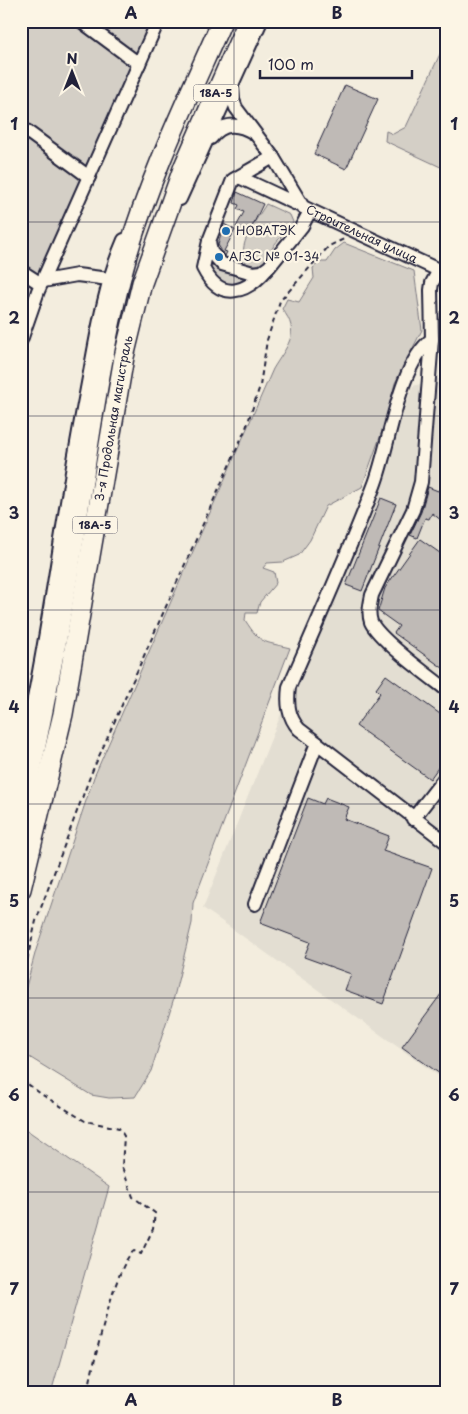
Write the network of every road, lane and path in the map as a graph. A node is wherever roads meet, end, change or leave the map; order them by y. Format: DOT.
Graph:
graph roads {
  1 [pos="81,21"];
  2 [pos="158,21"];
  3 [pos="222,21"];
  4 [pos="248,21"];
  5 [pos="262,21"];
  6 [pos="139,64"];
  7 [pos="232,87"];
  8 [pos="21,127"];
  9 [pos="258,136"];
  10 [pos="206,144"];
  11 [pos="166,146"];
  12 [pos="273,157"];
  13 [pos="89,177"];
  14 [pos="236,178"];
  15 [pos="306,209"];
  16 [pos="354,231"];
  17 [pos="209,241"];
  18 [pos="269,267"];
  19 [pos="21,271"];
  20 [pos="443,272"];
  21 [pos="109,279"];
  22 [pos="43,280"];
  23 [pos="142,284"];
  24 [pos="432,339"];
  25 [pos="21,340"];
  26 [pos="447,690"];
  27 [pos="317,743"];
  28 [pos="21,760"];
  29 [pos="447,775"];
  30 [pos="21,816"];
  31 [pos="413,819"];
  32 [pos="447,843"];
  33 [pos="21,889"];
  34 [pos="255,904"];
  35 [pos="21,986"];
  36 [pos="21,1079"];
  37 [pos="88,1393"];
  1 -- 6 [label="street"];
  2 -- 6 [label="street"];
  3 -- 11 [label="highway, 3-я Продольная магистраль / 18А-5"];
  4 -- 23 [label="highway, 3-я Продольная магистраль / 18А-5"];
  5 -- 7 [label="street"];
  6 -- 13 [label="street"];
  7 -- 9 [label="street"];
  7 -- 10 [label="street"];
  8 -- 13 [label="street"];
  9 -- 10 [label="street, Строительная улица"];
  9 -- 12 [label="street, Строительная улица"];
  10 -- 23 [label="street"];
  11 -- 21 [label="street"];
  11 -- 30 [label="highway, 3-я Продольная магистраль / 18А-5"];
  12 -- 14 [label="street"];
  12 -- 15 [label="street, Строительная улица"];
  13 -- 22 [label="street"];
  14 -- 15 [label="street"];
  14 -- 17 [label="street"];
  15 -- 16 [label="street, Строительная улица"];
  15 -- 18 [label="street"];
  16 -- 20 [label="street, Строительная улица"];
  16 -- 35 [label="path"];
  17 -- 18 [label="street"];
  17 -- 18 [label="street"];
  19 -- 22 [label="street"];
  20 -- 24 [label="street"];
  21 -- 22 [label="street"];
  21 -- 28 [label="street"];
  22 -- 25 [label="street"];
  23 -- 33 [label="highway, 3-я Продольная магистраль / 18А-5"];
  24 -- 26 [label="street"];
  24 -- 27 [label="street"];
  27 -- 31 [label="street"];
  27 -- 34 [label="street"];
  29 -- 31 [label="street"];
  31 -- 32 [label="street"];
  36 -- 37 [label="path"];
}
